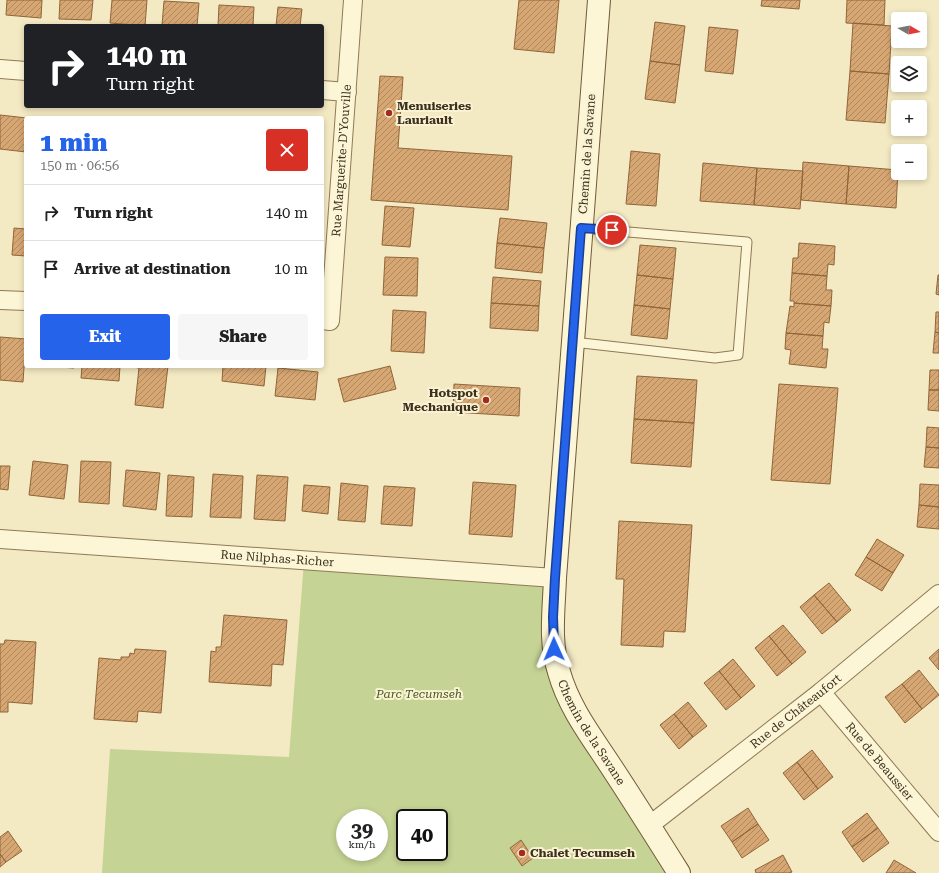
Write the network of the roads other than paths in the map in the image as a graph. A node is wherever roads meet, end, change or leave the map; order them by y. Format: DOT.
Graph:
graph roads {
  1 [pos="353,0"];
  2 [pos="598,0"];
  3 [pos="0,69"];
  4 [pos="24,70"];
  5 [pos="324,90"];
  6 [pos="347,92"];
  7 [pos="581,228"];
  8 [pos="0,300"];
  9 [pos="24,301"];
  10 [pos="326,321"];
  11 [pos="573,342"];
  12 [pos="0,539"];
  13 [pos="555,578"];
  14 [pos="939,594"];
  15 [pos="821,692"];
  16 [pos="650,825"];
  17 [pos="939,832"];
  18 [pos="679,873"];
  1 -- 6 [label="street, Rue Marguerite-D'Youville"];
  2 -- 7 [label="street, Chemin de la Savane"];
  3 -- 4 [label="street"];
  5 -- 6 [label="street"];
  6 -- 10 [label="street, Rue Marguerite-D'Youville"];
  7 -- 11 [label="street, Chemin de la Savane"];
  7 -- 11 [label="lane"];
  8 -- 9 [label="street"];
  11 -- 13 [label="street, Chemin de la Savane"];
  12 -- 13 [label="street, Rue Nilphas-Richer"];
  13 -- 16 [label="street, Chemin de la Savane"];
  14 -- 15 [label="street, Rue de Châteaufort"];
  15 -- 16 [label="street, Rue de Châteaufort"];
  15 -- 17 [label="street, Rue de Beaussier"];
  16 -- 18 [label="street, Chemin de la Savane"];
}
